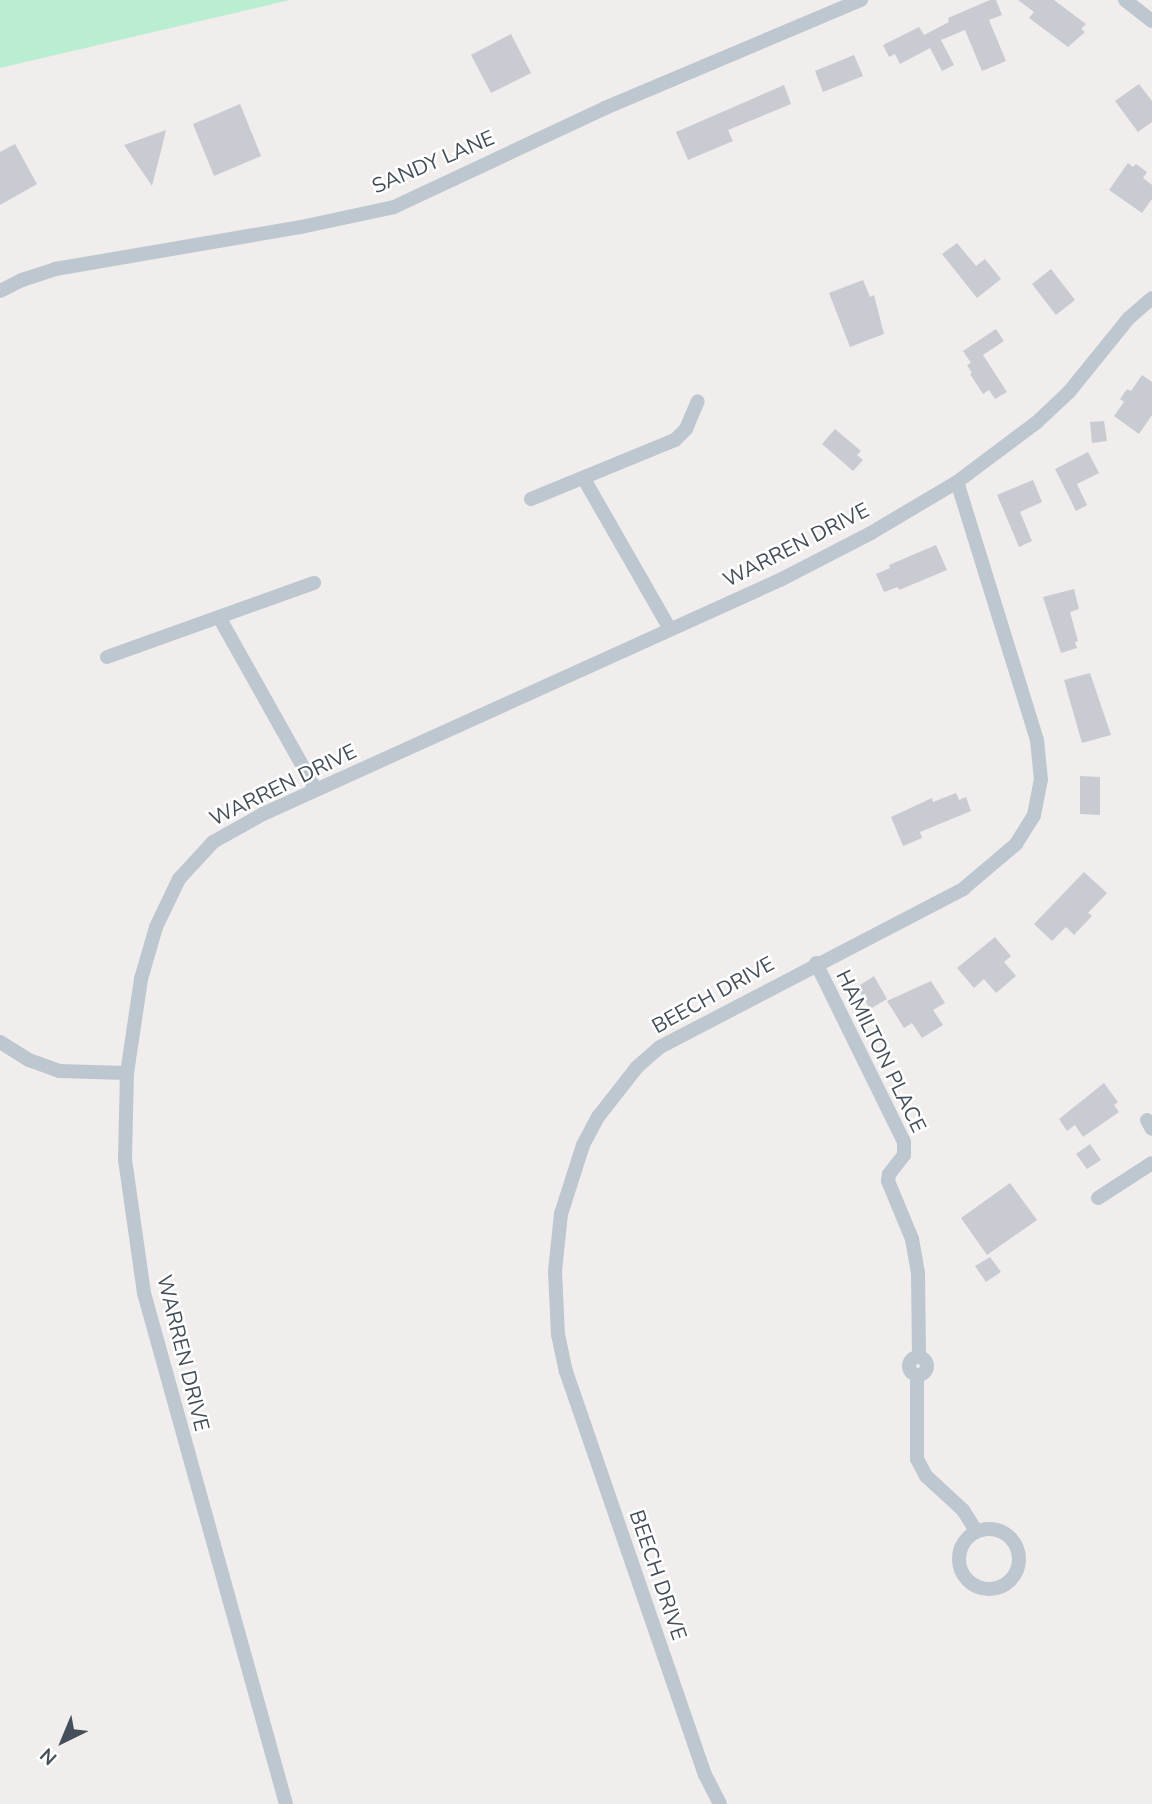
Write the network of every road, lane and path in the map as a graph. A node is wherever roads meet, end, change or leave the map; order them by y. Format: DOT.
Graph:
graph roads {
  1 [pos="861,0"];
  2 [pos="1125,0"];
  3 [pos="1152,21"];
  4 [pos="0,291"];
  5 [pos="1152,298"];
  6 [pos="698,401"];
  7 [pos="584,479"];
  8 [pos="957,481"];
  9 [pos="531,499"];
  10 [pos="314,583"];
  11 [pos="219,617"];
  12 [pos="670,629"];
  13 [pos="107,657"];
  14 [pos="316,790"];
  15 [pos="816,963"];
  16 [pos="0,1042"];
  17 [pos="127,1073"];
  18 [pos="1152,1163"];
  19 [pos="1098,1198"];
  20 [pos="976,1531"];
  21 [pos="286,1804"];
  22 [pos="720,1804"];
  1 -- 4 [label="street, SANDY LANE"];
  2 -- 3 [label="street"];
  5 -- 8 [label="street, WARREN DRIVE"];
  6 -- 7 [label="street"];
  7 -- 9 [label="street"];
  7 -- 12 [label="street"];
  8 -- 12 [label="street, WARREN DRIVE"];
  8 -- 15 [label="street, BEECH DRIVE"];
  10 -- 11 [label="street"];
  11 -- 13 [label="street"];
  11 -- 14 [label="street"];
  12 -- 14 [label="street, WARREN DRIVE"];
  14 -- 17 [label="street, WARREN DRIVE"];
  15 -- 20 [label="street, HAMILTON PLACE"];
  15 -- 22 [label="street, BEECH DRIVE"];
  16 -- 17 [label="street"];
  17 -- 21 [label="street, WARREN DRIVE"];
  18 -- 19 [label="street"];
  20 -- 20 [label="street"];
}
